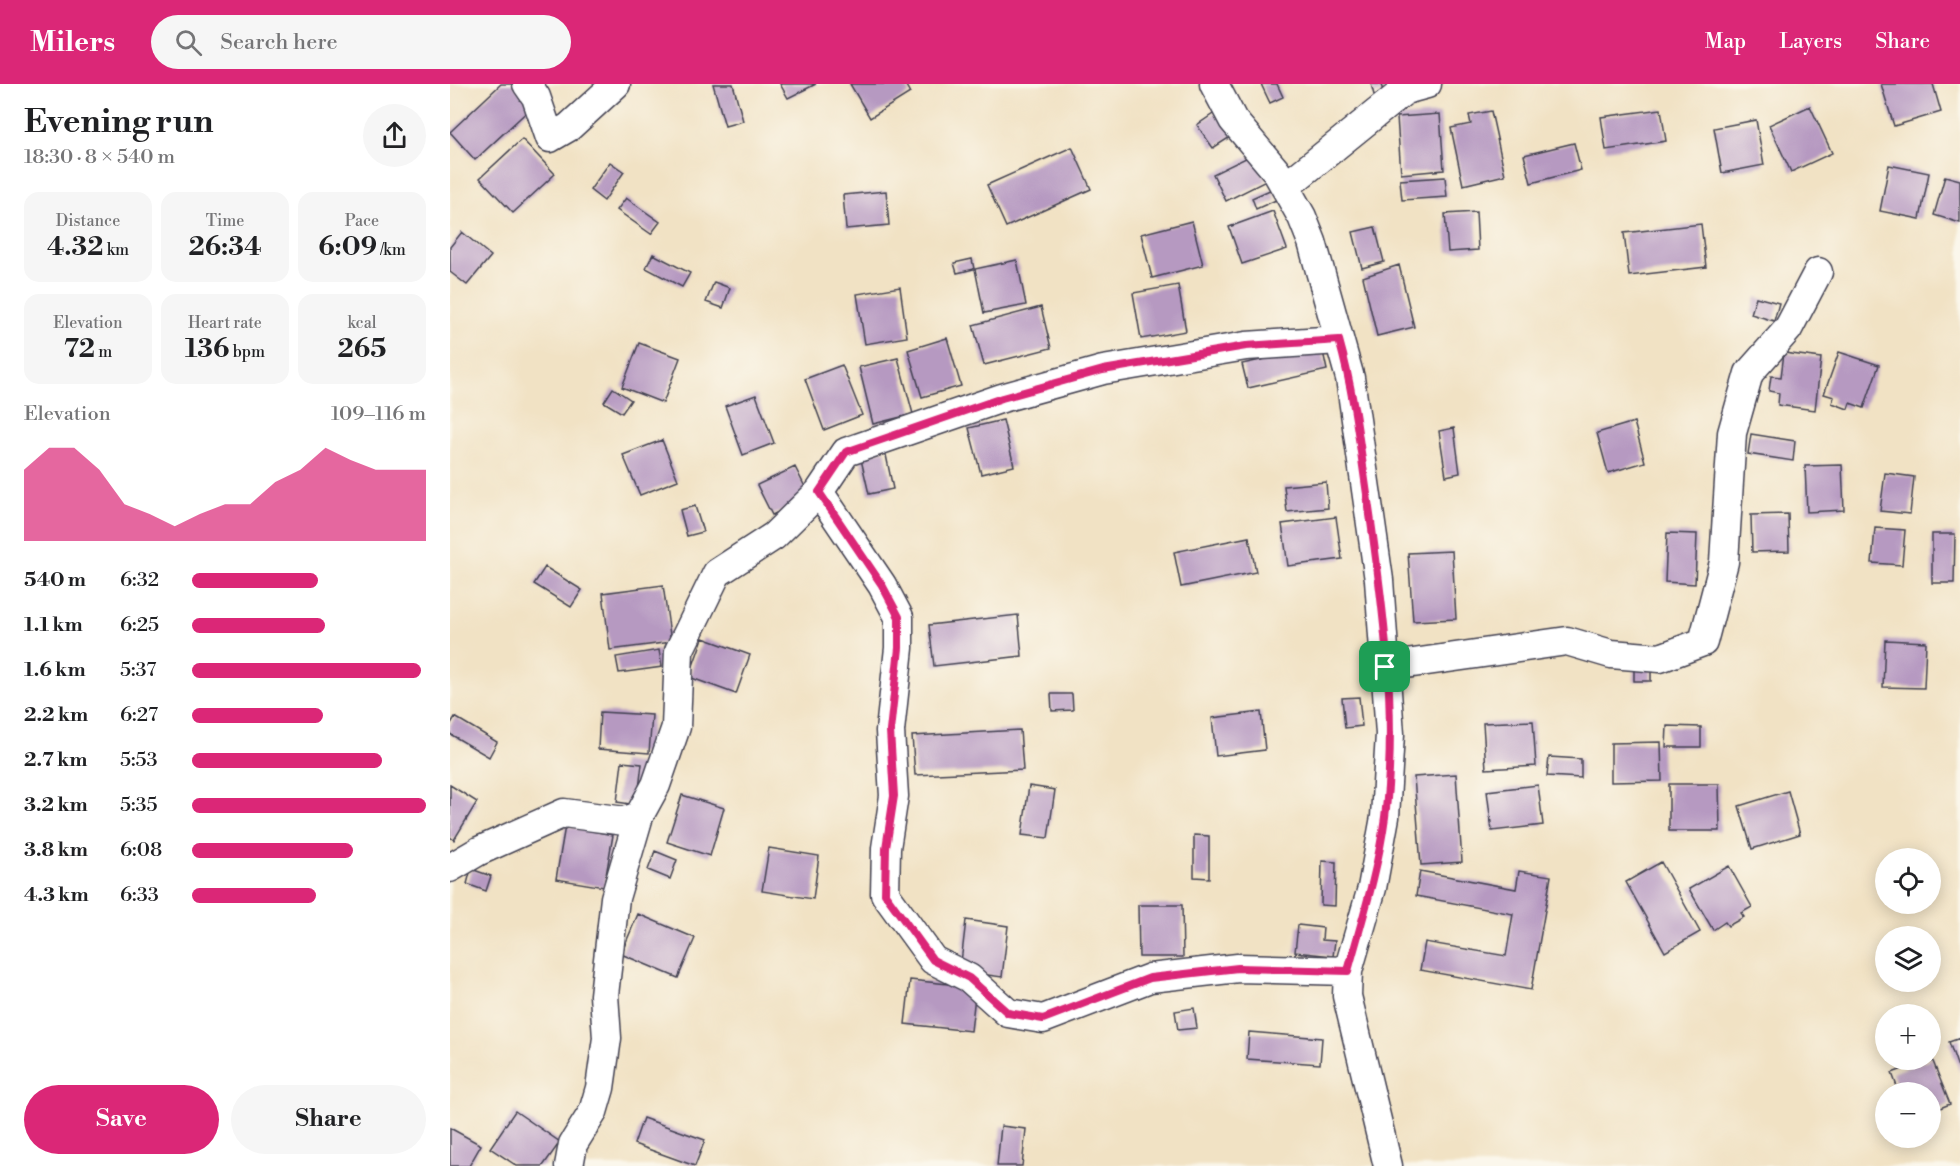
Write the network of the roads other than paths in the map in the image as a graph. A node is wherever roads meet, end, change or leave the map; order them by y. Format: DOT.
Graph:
graph roads {
  1 [pos="527,84"];
  2 [pos="616,84"];
  3 [pos="1214,84"];
  4 [pos="1412,86"];
  5 [pos="1285,187"];
  6 [pos="1818,272"];
  7 [pos="1339,340"];
  8 [pos="819,492"];
  9 [pos="1385,667"];
  10 [pos="639,816"];
  11 [pos="450,868"];
  12 [pos="1348,971"];
  13 [pos="569,1166"];
  14 [pos="1388,1166"];
  1 -- 2 [label="street"];
  3 -- 5 [label="street"];
  4 -- 5 [label="street"];
  5 -- 7 [label="street"];
  6 -- 9 [label="street"];
  7 -- 8 [label="street"];
  7 -- 9 [label="street"];
  8 -- 10 [label="street"];
  8 -- 12 [label="street"];
  9 -- 12 [label="street"];
  10 -- 11 [label="street"];
  10 -- 13 [label="street"];
  12 -- 14 [label="street"];
}
